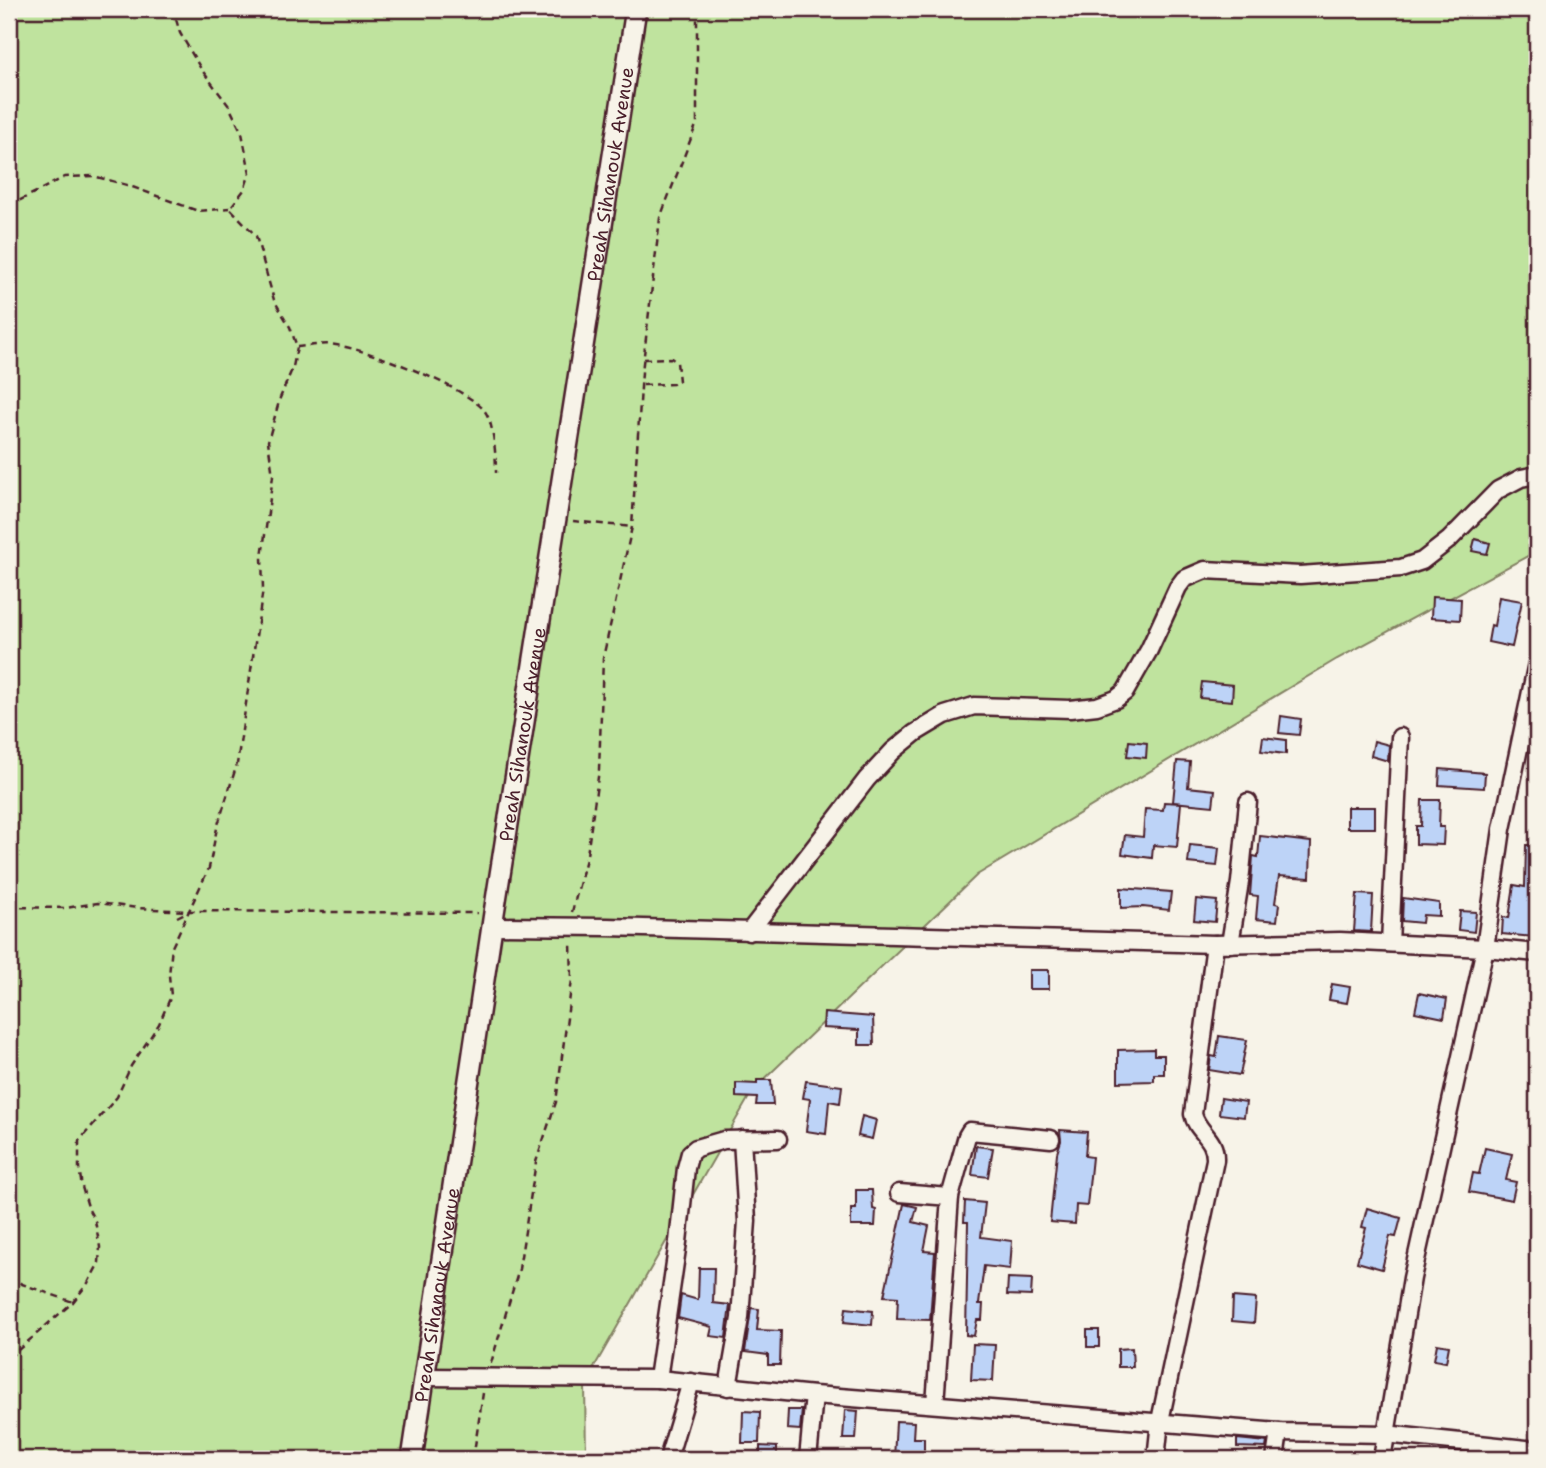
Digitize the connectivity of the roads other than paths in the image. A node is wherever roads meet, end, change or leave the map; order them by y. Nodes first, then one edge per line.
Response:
1 (636, 9) edge
2 (1537, 475) edge
3 (1537, 663) edge
4 (1399, 737) dead end
5 (1248, 802) dead end
6 (493, 920) junction
7 (749, 932) junction
8 (1390, 943) junction
9 (1223, 944) junction
10 (1485, 948) junction
11 (1537, 953) edge
12 (742, 1139) junction
13 (778, 1139) dead end
14 (1051, 1139) dead end
15 (899, 1193) dead end
16 (950, 1197) junction
17 (424, 1377) junction
18 (658, 1379) junction
19 (691, 1382) junction
20 (728, 1387) junction
21 (814, 1395) junction
22 (935, 1404) junction
23 (1160, 1421) junction
24 (1279, 1432) junction
25 (1385, 1434) junction
26 (1537, 1450) edge
27 (412, 1459) edge
28 (668, 1459) edge
29 (808, 1459) edge
30 (1156, 1459) edge
31 (1275, 1459) edge
32 (1382, 1459) edge

1 - 6 street, Preah Sihanouk Avenue
2 - 7 street
3 - 10 street
4 - 8 street
5 - 9 street
6 - 7 street
6 - 17 street, Preah Sihanouk Avenue
7 - 9 street
8 - 9 street
8 - 10 street
9 - 23 street
10 - 11 street
10 - 25 street
12 - 13 street
12 - 18 street
12 - 20 street
14 - 16 street
15 - 16 street
16 - 22 street
17 - 18 street
17 - 27 street, Preah Sihanouk Avenue
18 - 19 street
19 - 20 street
19 - 28 street
20 - 21 street
21 - 22 street
21 - 29 street
22 - 23 street
23 - 24 street
23 - 30 street
24 - 25 street
24 - 31 street
25 - 26 street
25 - 32 street

